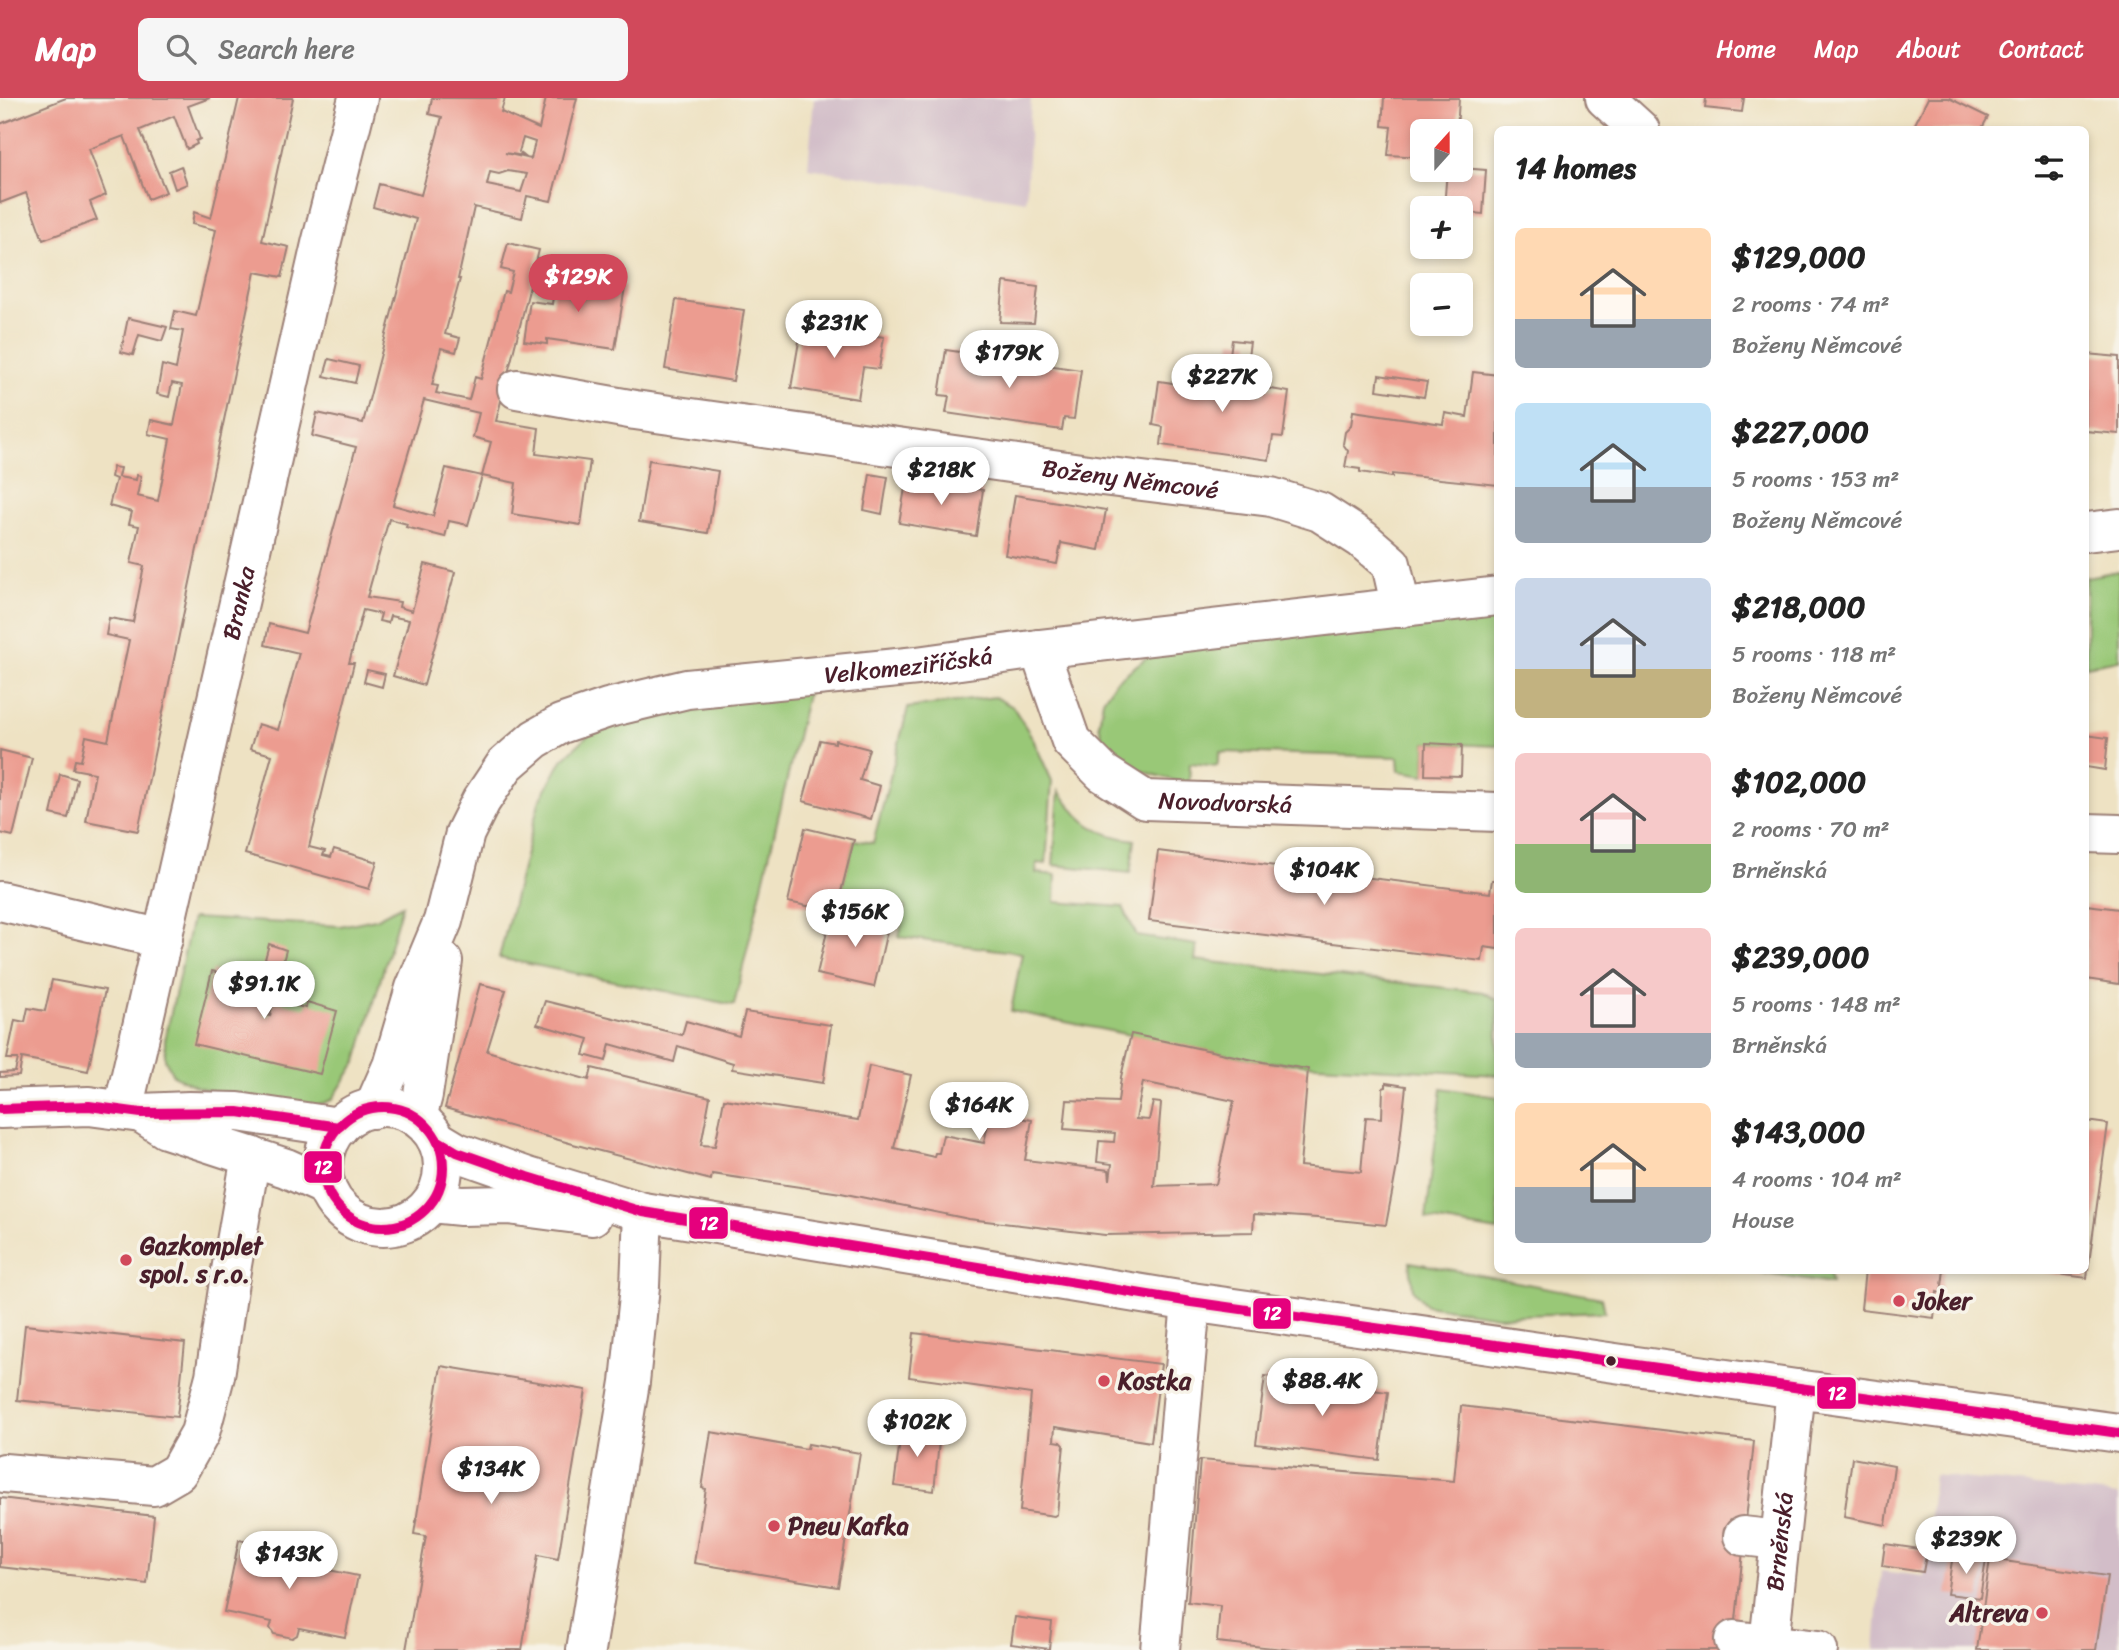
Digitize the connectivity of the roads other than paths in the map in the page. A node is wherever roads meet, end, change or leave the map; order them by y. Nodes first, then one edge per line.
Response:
1 (358, 98) edge
2 (1605, 98) edge
3 (1636, 126) edge
4 (517, 389) dead end
5 (2119, 528) edge
6 (2089, 532) edge
7 (1494, 596) edge
8 (1401, 608) junction
9 (1039, 649) junction
10 (1494, 812) edge
11 (2089, 833) edge
12 (2119, 835) edge
13 (0, 901) edge
14 (443, 920) junction
15 (163, 939) junction
16 (373, 1108) junction
17 (0, 1109) edge
18 (132, 1112) junction
19 (339, 1127) junction
20 (427, 1129) junction
21 (251, 1156) junction
22 (326, 1186) junction
23 (431, 1203) junction
24 (643, 1212) junction
25 (1191, 1302) junction
26 (1796, 1390) junction
27 (2119, 1433) edge
28 (4, 1473) dead end
29 (586, 1650) edge
30 (1160, 1650) edge
31 (1818, 1650) edge

1 - 15 street, Branka
2 - 3 street
4 - 8 street, Boženy Němcové
5 - 6 street
7 - 8 street, Velkomeziříčská
8 - 9 street, Velkomeziříčská
9 - 10 street, Novodvorská
9 - 14 street, Velkomeziříčská
11 - 12 street
13 - 15 street
14 - 16 street
14 - 20 street
15 - 18 street, Branka
16 - 19 street
16 - 20 street
17 - 18 street
18 - 19 street
18 - 21 street
19 - 22 street
20 - 23 street
20 - 24 street
21 - 22 street
21 - 28 street
22 - 23 street
23 - 24 street
24 - 25 street
24 - 29 street
25 - 26 street
25 - 30 street
26 - 27 street
26 - 31 street, Brněnská

